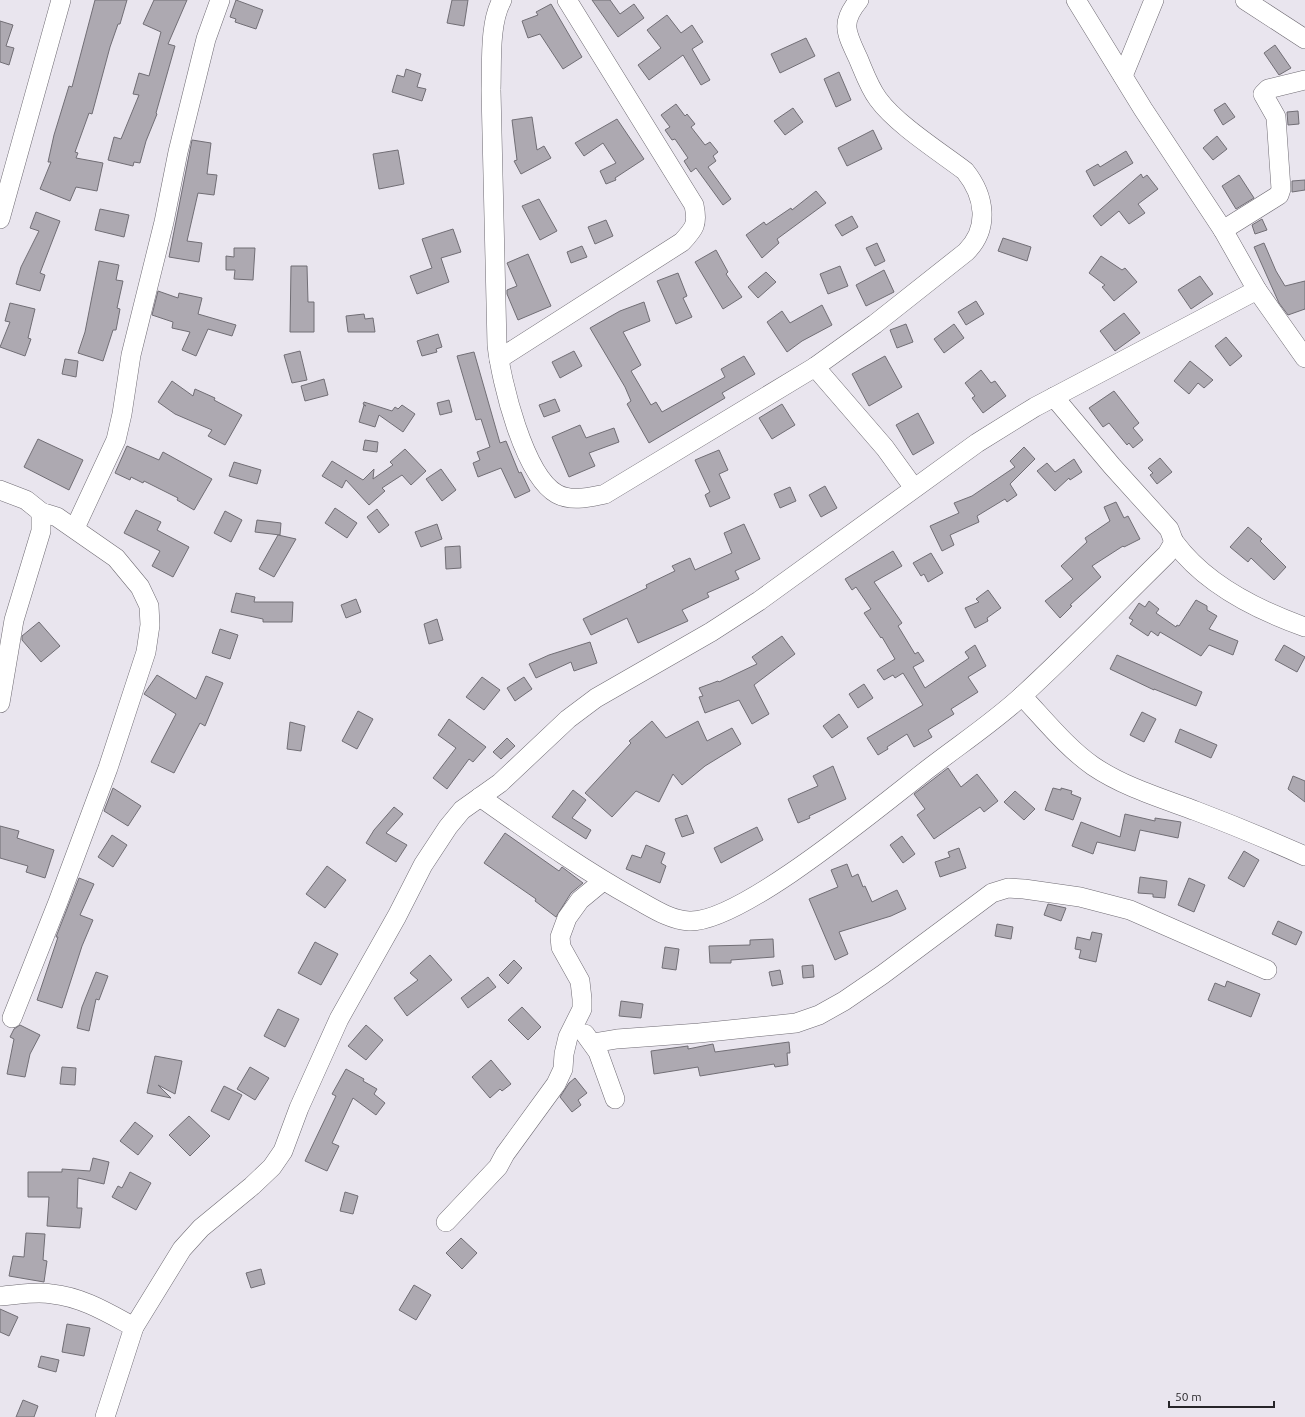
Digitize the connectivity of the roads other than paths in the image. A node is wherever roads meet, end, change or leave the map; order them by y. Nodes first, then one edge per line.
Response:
1 (61, 0) edge
2 (220, 0) edge
3 (502, 0) edge
4 (567, 0) edge
5 (859, 0) edge
6 (1076, 0) edge
7 (1154, 0) edge
8 (1245, 0) edge
9 (1305, 40) edge
10 (1123, 76) junction
11 (1305, 80) edge
12 (0, 219) edge
13 (1223, 230) junction
14 (1257, 290) junction
15 (1305, 358) edge
16 (499, 359) junction
17 (815, 367) junction
18 (1054, 397) junction
19 (914, 488) junction
20 (0, 490) edge
21 (41, 512) junction
22 (75, 528) junction
23 (1174, 542) junction
24 (7, 619) edge
25 (1305, 627) edge
26 (1022, 696) junction
27 (0, 704) edge
28 (480, 797) junction
29 (1305, 856) edge
30 (603, 881) junction
31 (1267, 970) dead end
32 (12, 1018) dead end
33 (576, 1024) junction
34 (593, 1044) junction
35 (615, 1099) dead end
36 (446, 1222) dead end
37 (0, 1296) edge
38 (134, 1327) junction
39 (105, 1417) edge

1 - 12 street
2 - 22 street
3 - 16 street
4 - 16 street
5 - 17 street
6 - 10 street
7 - 10 street
8 - 9 street
10 - 13 street
11 - 13 street
13 - 14 street
14 - 15 street
14 - 18 street
16 - 17 street
17 - 19 street
18 - 19 street
18 - 23 street
19 - 28 street
20 - 21 street
21 - 22 street
21 - 24 street
22 - 32 street
23 - 25 street
23 - 26 street
24 - 27 street
26 - 29 street
26 - 30 street
28 - 30 street
28 - 38 street
30 - 33 street
31 - 34 street
33 - 34 street
33 - 36 street
34 - 35 street
37 - 38 street
38 - 39 street

